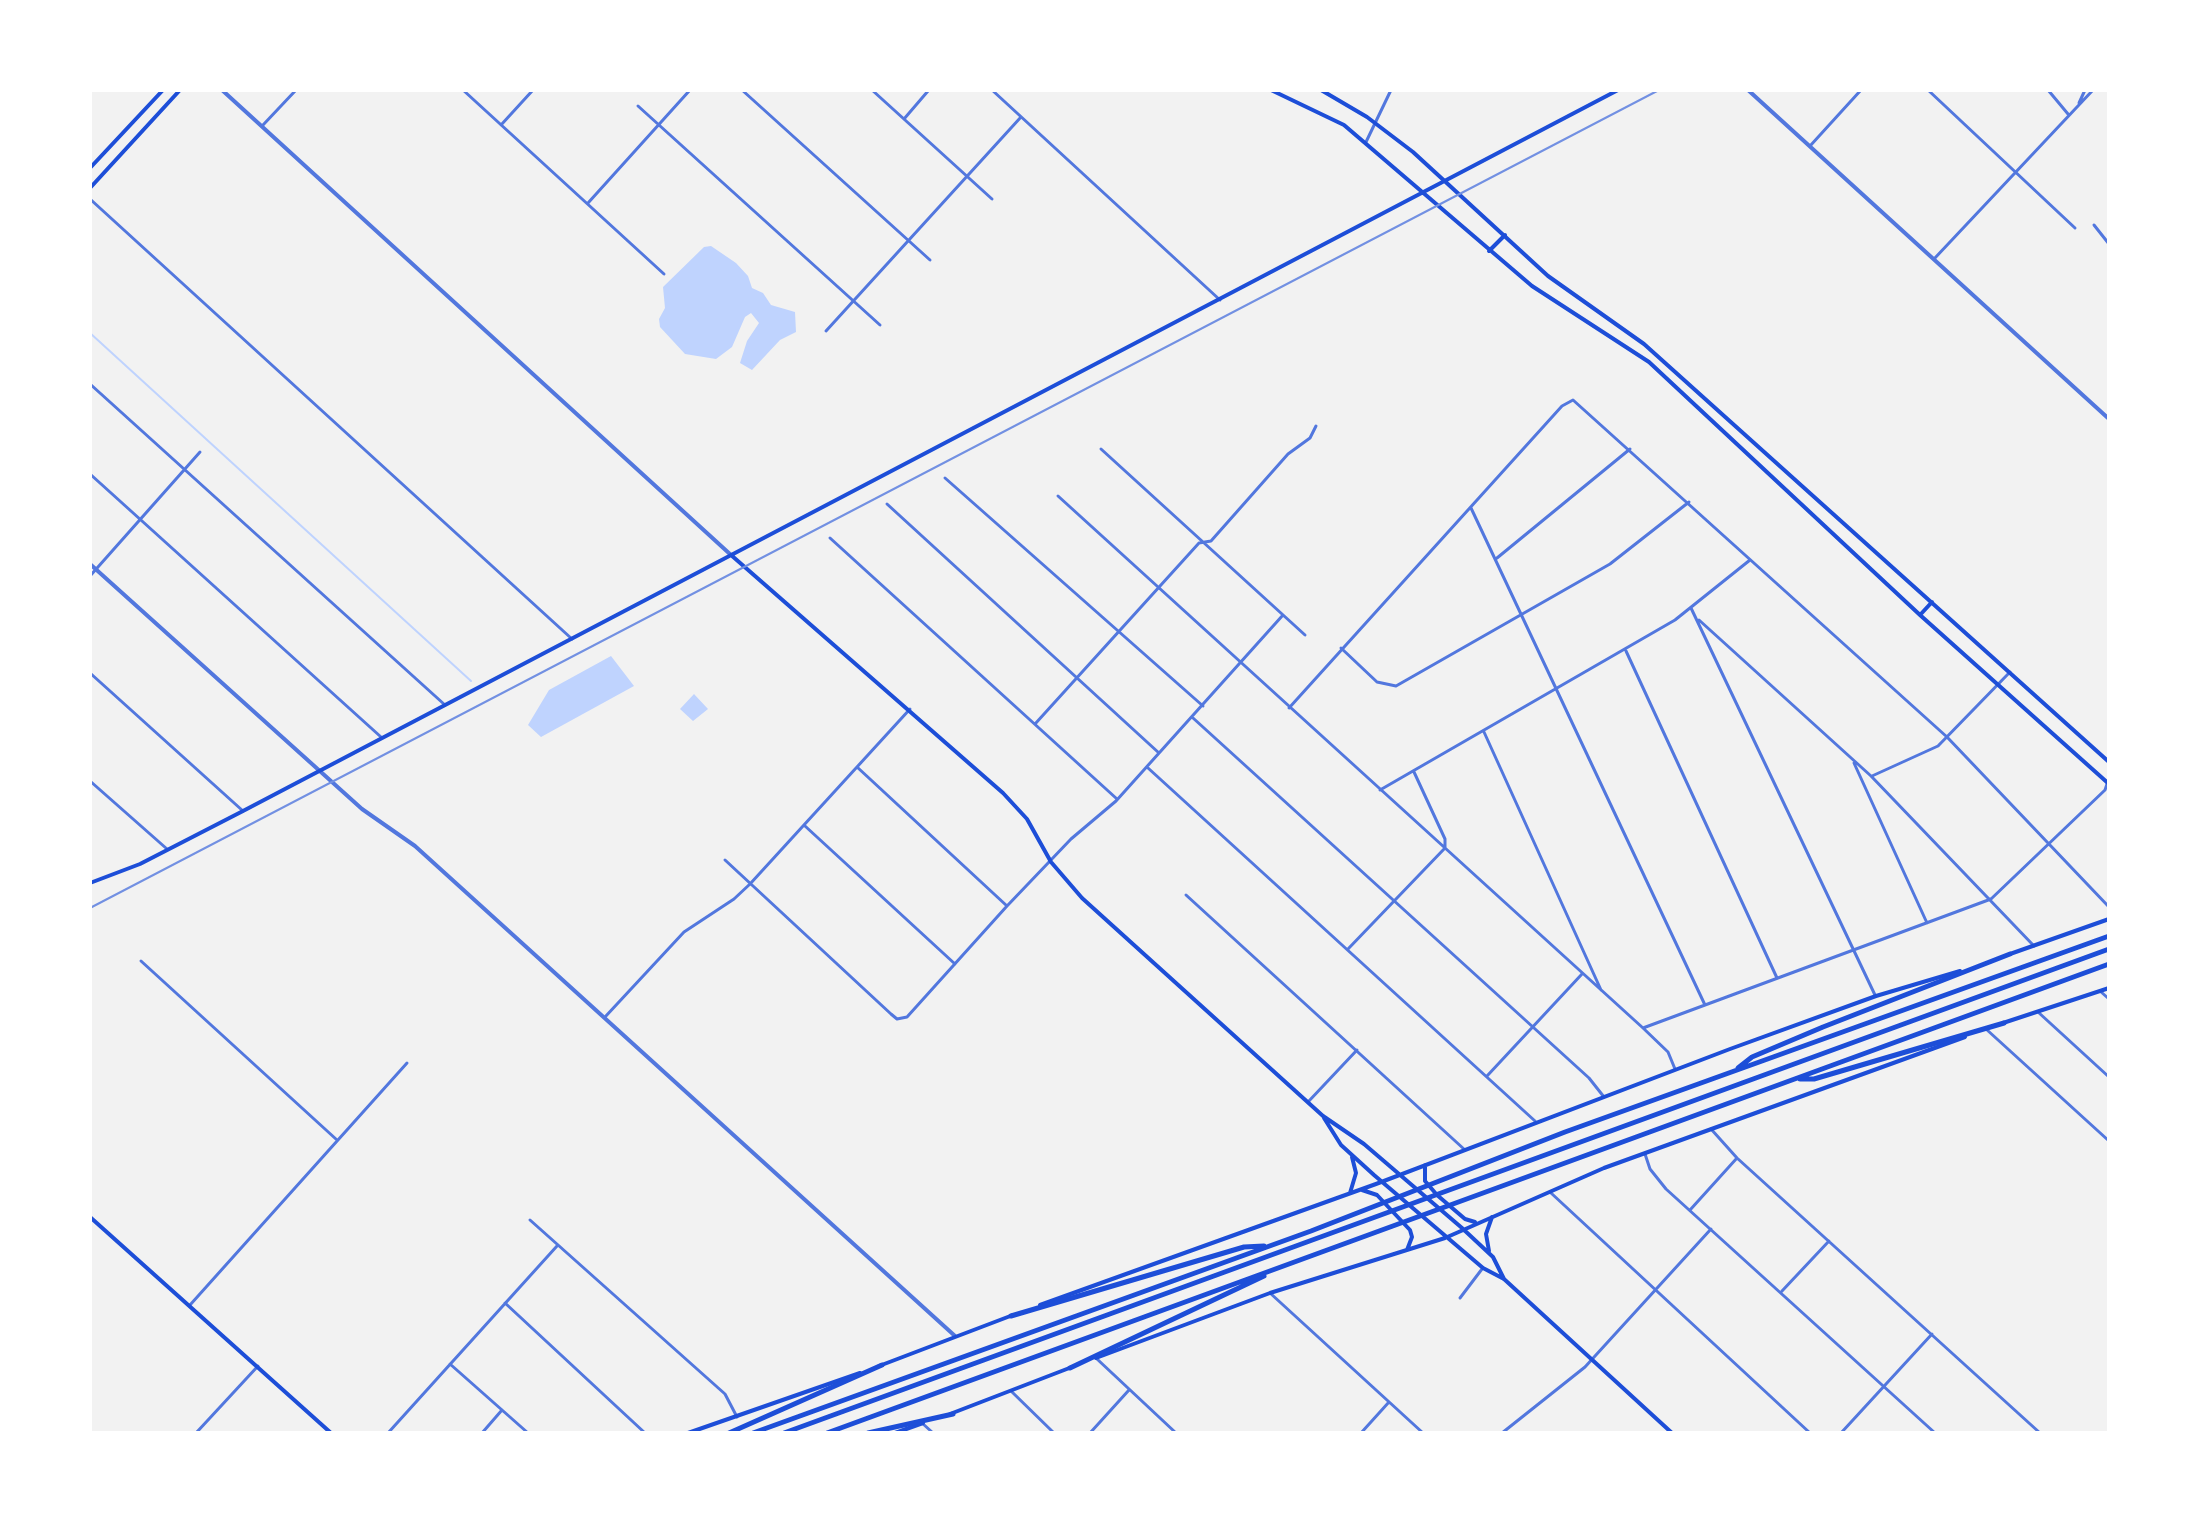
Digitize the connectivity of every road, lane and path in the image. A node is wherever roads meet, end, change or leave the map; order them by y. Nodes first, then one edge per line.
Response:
1 (163, 90) edge
2 (180, 90) edge
3 (222, 90) edge
4 (296, 90) edge
5 (463, 90) edge
6 (533, 90) edge
7 (690, 90) edge
8 (742, 90) edge
9 (872, 90) edge
10 (992, 90) edge
11 (1271, 90) edge
12 (1321, 90) edge
13 (1391, 90) edge
14 (1618, 90) edge
15 (1748, 90) edge
16 (1861, 90) edge
17 (1928, 90) edge
18 (2048, 90) edge
19 (2085, 90) edge
20 (2093, 90) edge
21 (928, 91) edge
22 (2079, 103) junction
23 (638, 106) dead end
24 (2068, 114) junction
25 (1021, 117) junction
26 (904, 119) junction
27 (1376, 124) junction
28 (501, 125) junction
29 (657, 125) junction
30 (262, 126) junction
31 (124, 131) junction
32 (135, 140) junction
33 (1366, 142) junction
34 (1810, 146) junction
35 (90, 168) edge
36 (2015, 169) junction
37 (967, 176) junction
38 (1448, 182) junction
39 (90, 188) edge
40 (1427, 193) junction
41 (90, 199) edge
42 (992, 199) dead end
43 (587, 204) junction
44 (2094, 225) dead end
45 (2075, 228) dead end
46 (1505, 235) junction
47 (909, 241) junction
48 (2109, 244) edge
49 (1489, 251) junction
50 (1934, 259) junction
51 (930, 260) dead end
52 (664, 274) dead end
53 (854, 300) junction
54 (1220, 300) junction
55 (880, 325) dead end
56 (826, 331) dead end
57 (90, 384) edge
58 (2109, 419) edge
59 (1316, 426) dead end
60 (1101, 449) dead end
61 (1630, 449) junction
62 (200, 452) dead end
63 (184, 470) junction
64 (90, 474) edge
65 (945, 478) dead end
66 (1058, 496) dead end
67 (1689, 502) junction
68 (887, 504) dead end
69 (1471, 507) junction
70 (140, 519) junction
71 (830, 538) dead end
72 (1205, 543) junction
73 (731, 555) junction
74 (1751, 559) junction
75 (1496, 560) junction
76 (90, 564) edge
77 (96, 569) junction
78 (90, 576) edge
79 (1158, 588) junction
80 (1932, 602) junction
81 (1691, 608) junction
82 (1521, 613) junction
83 (1283, 615) junction
84 (1920, 615) junction
85 (1699, 620) junction
86 (1120, 631) junction
87 (1305, 635) dead end
88 (572, 639) junction
89 (1341, 648) junction
90 (1626, 650) junction
91 (1240, 664) junction
92 (2010, 672) junction
93 (90, 673) edge
94 (1078, 677) junction
95 (1997, 684) junction
96 (1556, 689) junction
97 (445, 705) junction
98 (1203, 706) junction
99 (1289, 708) junction
100 (910, 709) junction
101 (1193, 718) junction
102 (1035, 724) junction
103 (1484, 732) junction
104 (381, 737) junction
105 (1947, 737) junction
106 (1159, 753) junction
107 (1853, 760) junction
108 (2109, 762) edge
109 (1147, 766) junction
110 (857, 767) junction
111 (318, 771) junction
112 (1414, 772) junction
113 (1871, 776) junction
114 (90, 781) edge
115 (2108, 782) edge
116 (1380, 790) junction
117 (1117, 799) junction
118 (243, 811) junction
119 (804, 825) junction
120 (2049, 844) junction
121 (1445, 848) junction
122 (167, 849) junction
123 (725, 860) dead end
124 (1051, 862) junction
125 (90, 883) edge
126 (750, 884) junction
127 (1186, 895) dead end
128 (1991, 899) junction
129 (1392, 901) junction
130 (1007, 906) junction
131 (2109, 907) edge
132 (2109, 919) edge
133 (1927, 923) junction
134 (2109, 936) edge
135 (2034, 946) junction
136 (1348, 949) junction
137 (2109, 949) edge
138 (1853, 950) junction
139 (2010, 954) junction
140 (141, 961) dead end
141 (955, 964) junction
142 (2109, 964) edge
143 (1582, 974) junction
144 (1777, 978) junction
145 (2109, 988) edge
146 (1601, 990) junction
147 (2100, 991) junction
148 (1876, 996) junction
149 (2109, 999) edge
150 (1705, 1005) junction
151 (2037, 1011) junction
152 (605, 1017) junction
153 (2004, 1023) junction
154 (1533, 1028) junction
155 (1643, 1028) junction
156 (1986, 1029) junction
157 (1357, 1050) junction
158 (407, 1063) dead end
159 (1675, 1069) junction
160 (1733, 1072) junction
161 (1487, 1076) junction
162 (2109, 1077) edge
163 (1795, 1079) junction
164 (1604, 1097) junction
165 (1308, 1102) junction
166 (1323, 1116) junction
167 (1535, 1121) junction
168 (1711, 1128) junction
169 (337, 1140) junction
170 (2109, 1141) edge
171 (1465, 1150) junction
172 (1645, 1153) junction
173 (1352, 1155) junction
174 (1737, 1158) junction
175 (1425, 1165) junction
176 (1399, 1175) junction
177 (1381, 1182) junction
178 (1360, 1190) junction
179 (1350, 1193) junction
180 (1551, 1193) junction
181 (1690, 1210) junction
182 (90, 1217) edge
183 (1492, 1217) junction
184 (530, 1220) dead end
185 (1482, 1221) junction
186 (1462, 1228) junction
187 (1711, 1229) junction
188 (1445, 1238) junction
189 (1829, 1241) junction
190 (558, 1245) junction
191 (1269, 1246) junction
192 (1407, 1250) junction
193 (1490, 1253) junction
194 (1312, 1254) junction
195 (1483, 1268) junction
196 (1504, 1279) junction
197 (1655, 1291) junction
198 (1781, 1292) junction
199 (1270, 1293) junction
200 (1460, 1298) dead end
201 (505, 1303) junction
202 (190, 1305) junction
203 (1011, 1316) junction
204 (1932, 1334) junction
205 (955, 1336) junction
206 (1096, 1358) junction
207 (1592, 1359) junction
208 (450, 1364) junction
209 (882, 1365) junction
210 (258, 1366) junction
211 (1070, 1368) junction
212 (1884, 1387) junction
213 (1129, 1390) junction
214 (1010, 1391) junction
215 (1389, 1402) junction
216 (502, 1410) junction
217 (953, 1414) junction
218 (737, 1417) junction
219 (922, 1423) junction
220 (196, 1433) edge
221 (331, 1433) edge
222 (388, 1433) edge
223 (482, 1433) edge
224 (528, 1433) edge
225 (645, 1433) edge
226 (688, 1433) edge
227 (729, 1433) edge
228 (753, 1433) edge
229 (784, 1433) edge
230 (827, 1433) edge
231 (868, 1433) edge
232 (895, 1433) edge
233 (933, 1433) edge
234 (1054, 1433) edge
235 (1090, 1433) edge
236 (1176, 1433) edge
237 (1361, 1433) edge
238 (1423, 1433) edge
239 (1502, 1433) edge
240 (1672, 1433) edge
241 (1810, 1433) edge
242 (1841, 1433) edge
243 (1935, 1433) edge
244 (2040, 1433) edge

1 - 31 main road
2 - 32 main road
3 - 30 street
4 - 30 street
5 - 28 street
6 - 28 street
7 - 29 street
8 - 47 street
9 - 26 street
10 - 25 street
11 - 33 main road
12 - 27 main road
13 - 27 street
14 - 38 main road
15 - 34 street
16 - 34 street
17 - 36 street
18 - 24 street
19 - 22 street
20 - 22 street
21 - 26 street
22 - 24 street
23 - 29 street
24 - 36 street
25 - 37 street
25 - 54 street
26 - 37 street
27 - 33 street
27 - 38 main road
28 - 43 street
29 - 43 street
29 - 53 street
30 - 73 street
31 - 32 main road
31 - 35 main road
32 - 39 main road
33 - 40 main road
34 - 50 street
36 - 45 street
36 - 50 street
37 - 42 street
37 - 47 street
38 - 40 main road
38 - 46 main road
40 - 49 main road
40 - 54 main road
41 - 88 street
43 - 52 street
44 - 48 street
46 - 49 main road
46 - 80 main road
47 - 51 street
47 - 53 street
49 - 84 main road
50 - 58 street
53 - 55 street
53 - 56 street
54 - 73 main road
57 - 63 street
59 - 72 street
60 - 72 street
61 - 67 street
61 - 69 street
61 - 75 street
62 - 63 street
63 - 70 street
63 - 97 street
64 - 70 street
65 - 86 street
66 - 79 street
67 - 74 street
67 - 82 street
68 - 94 street
69 - 75 street
69 - 89 street
70 - 77 street
70 - 104 street
71 - 102 street
72 - 79 street
72 - 83 street
73 - 88 main road
73 - 100 main road
74 - 81 street
74 - 105 street
75 - 82 street
76 - 77 street
77 - 78 street
77 - 111 street
79 - 86 street
79 - 91 street
80 - 84 main road
80 - 92 main road
81 - 85 street
81 - 90 street
82 - 89 street
82 - 96 street
83 - 87 street
83 - 91 street
84 - 95 main road
85 - 107 street
85 - 138 street
86 - 94 street
86 - 98 street
88 - 97 main road
89 - 99 street
90 - 96 street
90 - 144 street
91 - 98 street
91 - 99 street
92 - 95 street
92 - 108 main road
93 - 118 street
94 - 102 street
94 - 106 street
95 - 105 street
95 - 115 main road
96 - 103 street
96 - 150 street
97 - 104 main road
98 - 101 street
99 - 116 street
100 - 110 street
100 - 124 main road
101 - 106 street
101 - 129 street
102 - 117 street
103 - 112 street
103 - 146 street
104 - 111 main road
105 - 113 street
105 - 120 street
106 - 109 street
107 - 113 street
107 - 133 street
109 - 117 street
109 - 136 street
110 - 119 street
110 - 130 street
111 - 118 main road
111 - 152 street
112 - 116 street
112 - 121 street
113 - 128 street
114 - 122 street
115 - 120 street
116 - 121 street
117 - 124 street
118 - 122 main road
119 - 126 street
119 - 141 street
120 - 128 street
120 - 131 street
121 - 129 street
121 - 143 street
122 - 125 main road
123 - 126 street
124 - 130 street
124 - 165 main road
126 - 141 street
126 - 152 street
127 - 157 street
128 - 133 street
128 - 135 street
129 - 136 street
129 - 154 street
130 - 141 street
132 - 135 main road
133 - 138 street
134 - 160 highway
135 - 139 main road
136 - 161 street
137 - 229 highway
138 - 144 street
138 - 148 street
139 - 148 main road
139 - 160 highway
140 - 169 street
142 - 163 highway
143 - 146 street
143 - 154 street
144 - 150 street
145 - 147 main road
146 - 155 street
147 - 149 street
147 - 151 main road
148 - 159 main road
150 - 155 street
151 - 153 main road
151 - 162 street
152 - 205 street
153 - 156 main road
153 - 163 highway
154 - 161 street
154 - 164 street
155 - 159 street
156 - 168 main road
156 - 170 street
157 - 165 street
157 - 171 street
158 - 169 street
159 - 164 main road
160 - 191 highway
161 - 167 street
163 - 194 highway
164 - 167 main road
165 - 166 main road
166 - 173 main road
166 - 176 main road
167 - 171 main road
168 - 172 main road
168 - 174 street
169 - 202 street
171 - 175 main road
172 - 180 main road
172 - 181 street
173 - 177 main road
173 - 179 main road
174 - 181 street
174 - 189 street
175 - 176 main road
175 - 185 main road
176 - 177 main road
176 - 186 main road
177 - 178 main road
177 - 188 main road
178 - 179 main road
178 - 192 main road
179 - 203 main road
180 - 183 main road
180 - 197 street
181 - 187 street
182 - 202 main road
183 - 185 main road
183 - 193 main road
184 - 190 street
185 - 186 main road
186 - 188 main road
186 - 193 main road
187 - 197 street
187 - 198 street
188 - 192 main road
188 - 195 main road
189 - 198 street
189 - 204 street
190 - 201 street
190 - 218 street
191 - 203 highway
191 - 228 highway
192 - 199 main road
193 - 196 main road
194 - 211 highway
194 - 230 highway
195 - 196 main road
195 - 200 street
196 - 207 main road
197 - 207 street
197 - 241 street
198 - 212 street
199 - 206 main road
199 - 215 street
201 - 208 street
201 - 225 street
202 - 210 main road
203 - 205 main road
204 - 212 street
204 - 244 street
205 - 209 main road
206 - 211 main road
206 - 213 street
207 - 239 street
207 - 240 main road
208 - 216 street
208 - 222 street
209 - 218 main road
209 - 227 highway
210 - 220 street
210 - 221 main road
211 - 214 main road
212 - 242 street
212 - 243 street
213 - 235 street
213 - 236 street
214 - 217 main road
214 - 234 street
215 - 237 street
215 - 238 street
216 - 223 street
216 - 224 street
217 - 219 main road
217 - 231 highway
218 - 226 main road
219 - 232 main road
219 - 233 street

